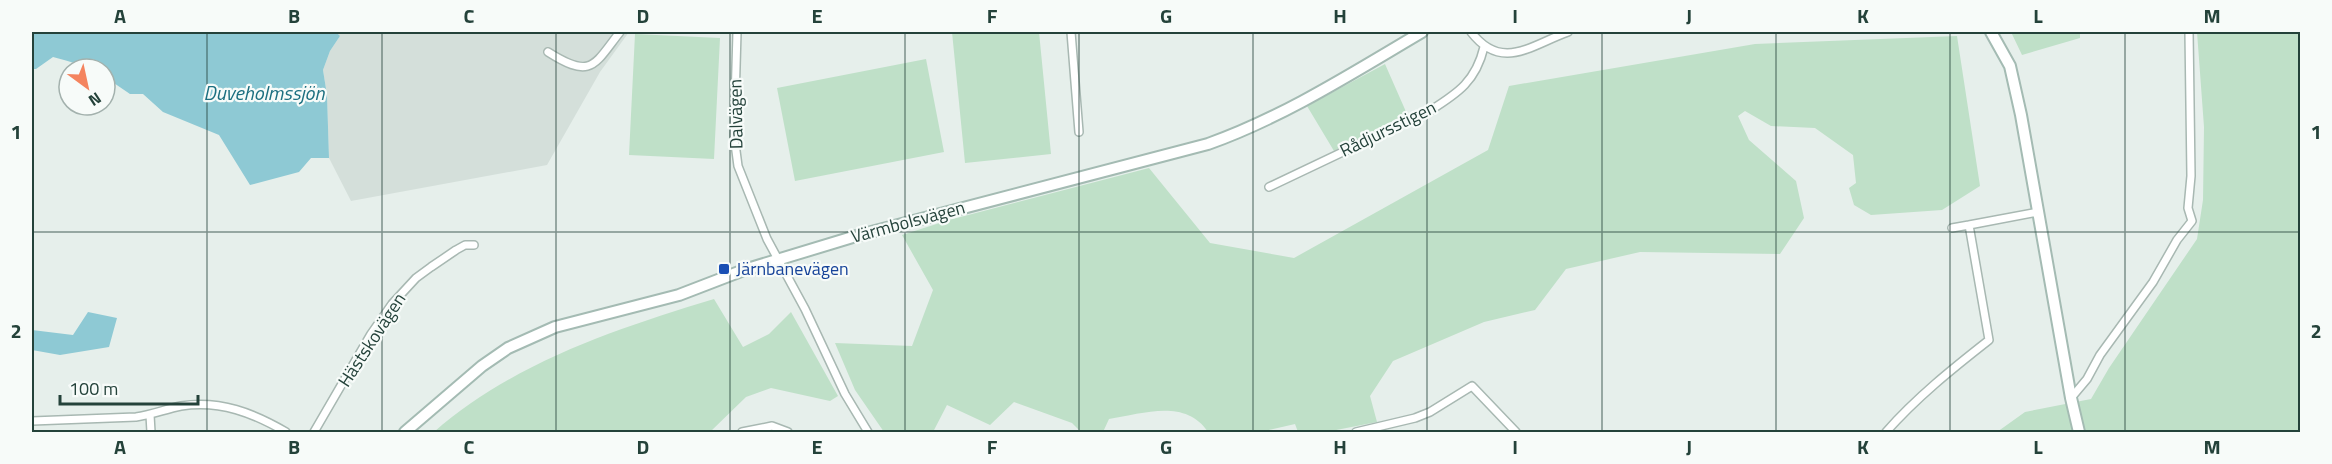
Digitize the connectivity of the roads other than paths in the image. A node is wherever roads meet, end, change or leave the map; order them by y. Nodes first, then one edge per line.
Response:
1 (620, 32) edge
2 (737, 32) edge
3 (1071, 32) edge
4 (1422, 32) edge
5 (1472, 32) edge
6 (1568, 32) edge
7 (1991, 32) edge
8 (2189, 32) edge
9 (1484, 47) junction
10 (548, 52) dead end
11 (1079, 132) dead end
12 (1269, 187) dead end
13 (2038, 212) junction
14 (1969, 225) junction
15 (1952, 228) dead end
16 (474, 245) dead end
17 (778, 260) junction
18 (2071, 398) junction
19 (150, 415) junction
20 (32, 421) edge
21 (151, 432) edge
22 (286, 432) edge
23 (314, 432) edge
24 (405, 432) edge
25 (742, 432) edge
26 (788, 432) edge
27 (868, 432) edge
28 (1356, 432) edge
29 (1516, 432) edge
30 (1886, 432) edge
31 (2079, 432) edge

1 - 10 street
2 - 17 street, Dalvägen
3 - 11 street
4 - 17 street, Värmbolsvägen
5 - 9 street
6 - 9 street
7 - 13 street
8 - 18 street
9 - 12 street, Rådjursstigen
13 - 14 street
13 - 18 street
14 - 15 street
14 - 30 street
16 - 23 street, Hästskovägen
17 - 24 street, Värmbolsvägen
17 - 27 street
18 - 31 street
19 - 20 street
19 - 21 street
19 - 22 street
25 - 26 street
28 - 29 street

